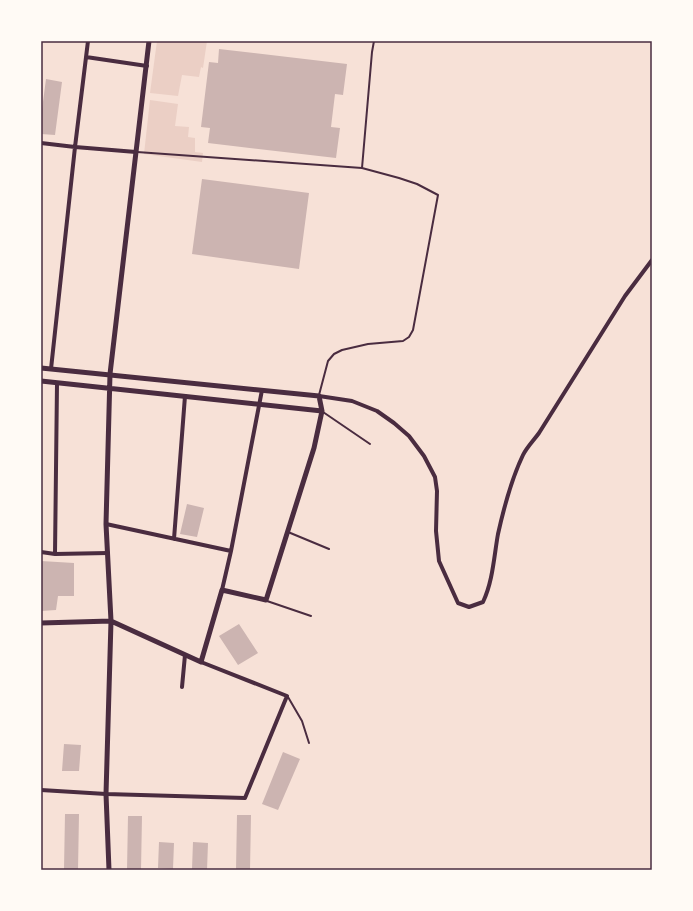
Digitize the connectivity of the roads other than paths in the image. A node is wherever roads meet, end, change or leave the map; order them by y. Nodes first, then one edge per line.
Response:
1 (88, 41) edge
2 (149, 41) edge
3 (374, 41) edge
4 (86, 57) junction
5 (147, 66) junction
6 (41, 143) edge
7 (75, 147) junction
8 (136, 152) junction
9 (362, 168) junction
10 (652, 260) edge
11 (41, 368) edge
12 (51, 369) junction
13 (110, 374) junction
14 (41, 381) edge
15 (57, 384) junction
16 (110, 389) junction
17 (262, 390) junction
18 (184, 396) junction
19 (319, 396) junction
20 (260, 404) junction
21 (322, 411) junction
22 (370, 444) dead end
23 (106, 524) junction
24 (288, 532) junction
25 (174, 539) junction
26 (329, 549) dead end
27 (231, 551) junction
28 (41, 552) edge
29 (108, 553) junction
30 (55, 554) junction
31 (222, 590) junction
32 (266, 600) junction
33 (311, 616) dead end
34 (110, 621) junction
35 (41, 623) edge
36 (185, 655) junction
37 (201, 662) junction
38 (182, 687) dead end
39 (287, 696) junction
40 (309, 744) dead end
41 (41, 790) edge
42 (106, 794) junction
43 (109, 870) edge

1 - 4 street
2 - 5 street
3 - 9 lane
4 - 5 street
4 - 7 street
5 - 8 street
6 - 7 street
7 - 8 street
7 - 12 street
8 - 9 lane
8 - 13 street
9 - 19 lane
10 - 19 street
11 - 12 street
12 - 13 street
13 - 16 street
13 - 17 street
14 - 15 street
15 - 16 street
15 - 30 street
16 - 18 street
16 - 23 street
17 - 19 street
17 - 20 street
18 - 20 street
18 - 25 street
19 - 21 street
20 - 21 street
20 - 27 street
21 - 22 lane
21 - 24 street
23 - 25 street
23 - 29 street
24 - 26 lane
24 - 32 street
25 - 27 street
27 - 31 street
28 - 30 street
29 - 30 street
29 - 34 street
31 - 32 street
31 - 37 street
32 - 33 lane
34 - 35 street
34 - 36 street
34 - 42 street
36 - 37 street
36 - 38 street
37 - 39 street
39 - 40 lane
39 - 42 street
41 - 42 street
42 - 43 street

